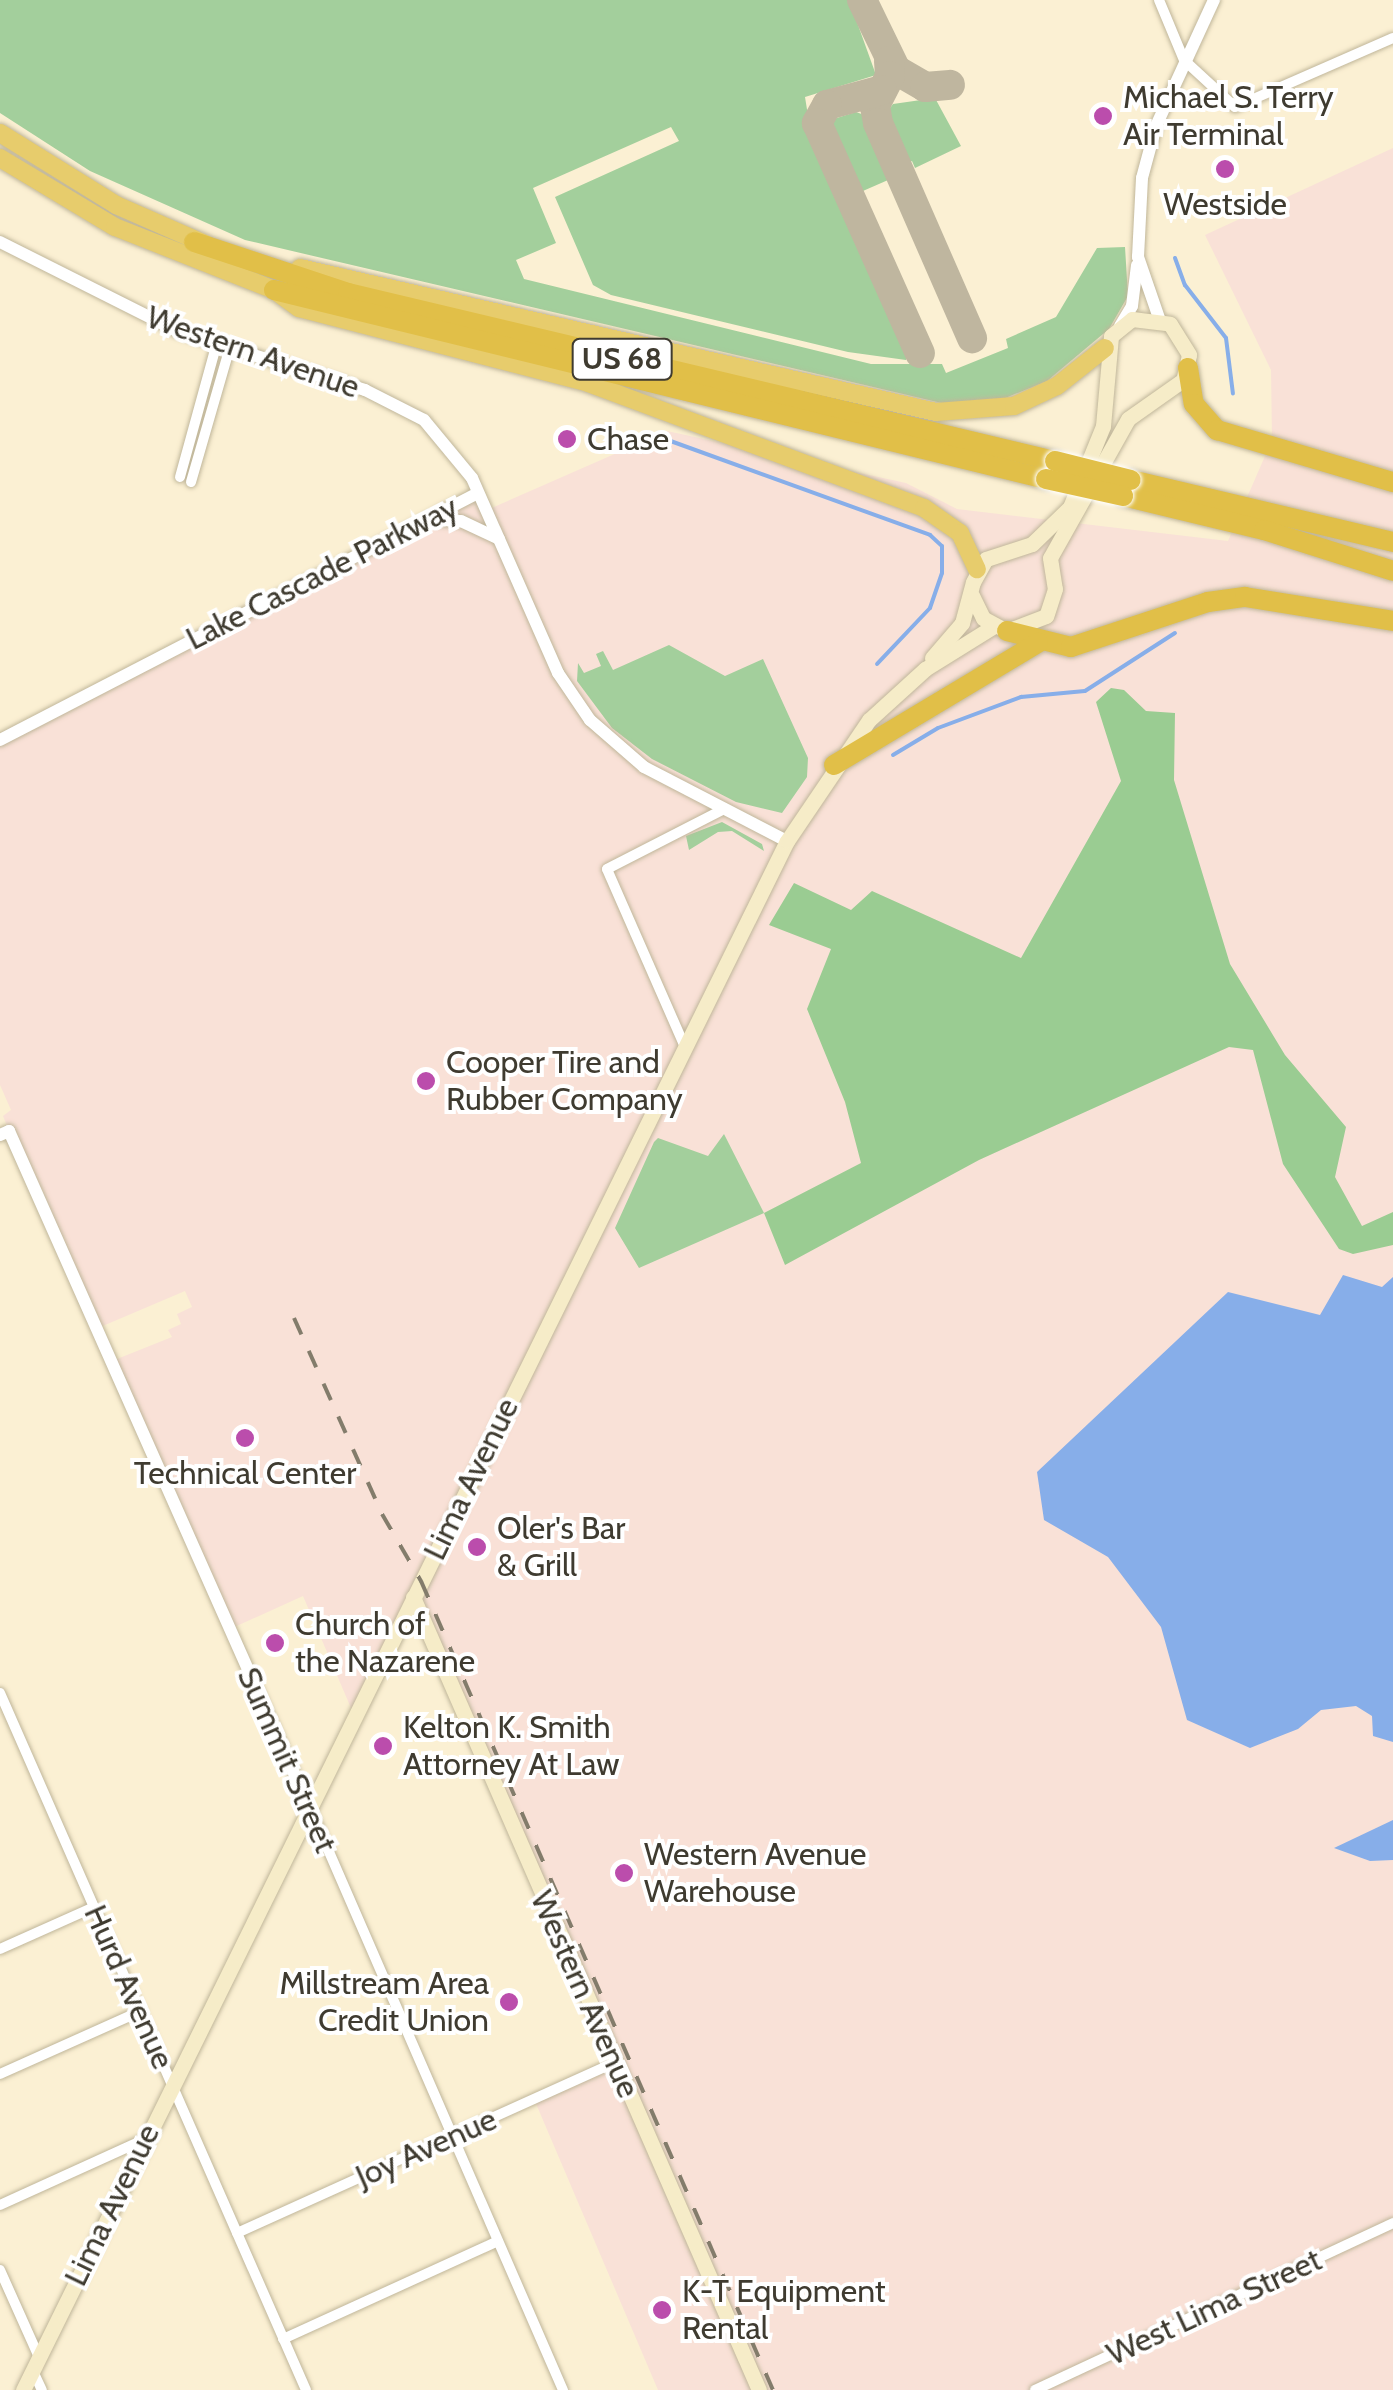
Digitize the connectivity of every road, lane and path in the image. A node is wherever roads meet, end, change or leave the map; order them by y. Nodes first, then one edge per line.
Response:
1 (1159, 0) edge
2 (1214, 0) edge
3 (1393, 38) edge
4 (1184, 60) junction
5 (0, 132) edge
6 (0, 158) edge
7 (0, 242) edge
8 (194, 242) junction
9 (1138, 257) junction
10 (274, 290) junction
11 (1158, 318) junction
12 (1120, 326) junction
13 (222, 348) junction
14 (1105, 348) junction
15 (1188, 368) junction
16 (1051, 470) junction
17 (185, 480) dead end
18 (1393, 482) edge
19 (1127, 488) junction
20 (478, 493) junction
21 (428, 519) junction
22 (1264, 530) junction
23 (499, 539) junction
24 (1393, 542) edge
25 (1393, 558) edge
26 (977, 569) junction
27 (1393, 572) edge
28 (972, 595) junction
29 (1393, 621) edge
30 (1000, 628) junction
31 (1038, 643) junction
32 (925, 669) junction
33 (0, 740) edge
34 (834, 765) junction
35 (724, 809) junction
36 (788, 841) junction
37 (685, 1048) junction
38 (5, 1133) edge
39 (413, 1597) junction
40 (1, 1697) edge
41 (310, 1807) junction
42 (94, 1907) junction
43 (0, 1949) edge
44 (141, 2011) junction
45 (615, 2062) junction
46 (0, 2074) edge
47 (171, 2084) junction
48 (453, 2136) junction
49 (143, 2140) junction
50 (0, 2204) edge
51 (1393, 2224) edge
52 (237, 2233) junction
53 (498, 2241) junction
54 (0, 2270) edge
55 (284, 2339) junction
56 (36, 2363) junction
57 (23, 2390) edge
58 (42, 2390) edge
59 (306, 2390) edge
60 (564, 2390) edge
61 (759, 2390) edge
62 (1036, 2390) edge

1 - 4 street
2 - 4 street
3 - 4 street
4 - 9 street
5 - 8 highway, US 68
6 - 10 highway, US 68
7 - 13 street, Western Avenue
8 - 14 highway
8 - 16 highway, US 68
9 - 11 street
9 - 12 street
10 - 16 highway, US 68
10 - 26 highway
11 - 12 main road
11 - 15 main road
12 - 14 main road
13 - 17 street
13 - 20 street, Western Avenue
14 - 26 main road
15 - 18 highway
15 - 30 main road, Lima Avenue
16 - 19 highway, US 68, bridge
19 - 22 highway, US 68
19 - 24 highway, US 68
20 - 21 street, Lake Cascade Parkway
20 - 23 street, Lake Cascade Parkway
21 - 23 street
21 - 33 street, Lake Cascade Parkway
22 - 25 highway
22 - 27 highway, US 68
23 - 35 street, Lake Cascade Parkway
26 - 28 main road
28 - 30 main road
28 - 32 main road
29 - 31 highway
30 - 31 highway
30 - 32 main road, Lima Avenue
31 - 34 highway
32 - 34 main road, Lima Avenue
34 - 36 main road, Lima Avenue
35 - 36 street, Lake Cascade Parkway
35 - 37 street
36 - 37 main road, Lima Avenue
37 - 39 main road, Lima Avenue
38 - 41 street, Summit Street
39 - 41 main road, Lima Avenue
39 - 45 main road, Western Avenue
40 - 42 street, Hurd Avenue
41 - 47 main road, Lima Avenue
41 - 48 street, Summit Street
42 - 43 street
42 - 44 street, Hurd Avenue
44 - 46 street
44 - 47 street, Hurd Avenue
45 - 48 street, Joy Avenue
45 - 61 main road, Western Avenue
47 - 49 main road, Lima Avenue
47 - 52 street, Hurd Avenue
48 - 52 street, Joy Avenue
48 - 53 street, Summit Street
49 - 50 street
49 - 56 main road, Lima Avenue
51 - 62 street, West Lima Street
52 - 55 street, Hurd Avenue
53 - 55 street
53 - 60 street, Summit Street
54 - 56 street
55 - 59 street, Hurd Avenue
56 - 57 main road, Lima Avenue
56 - 58 street

